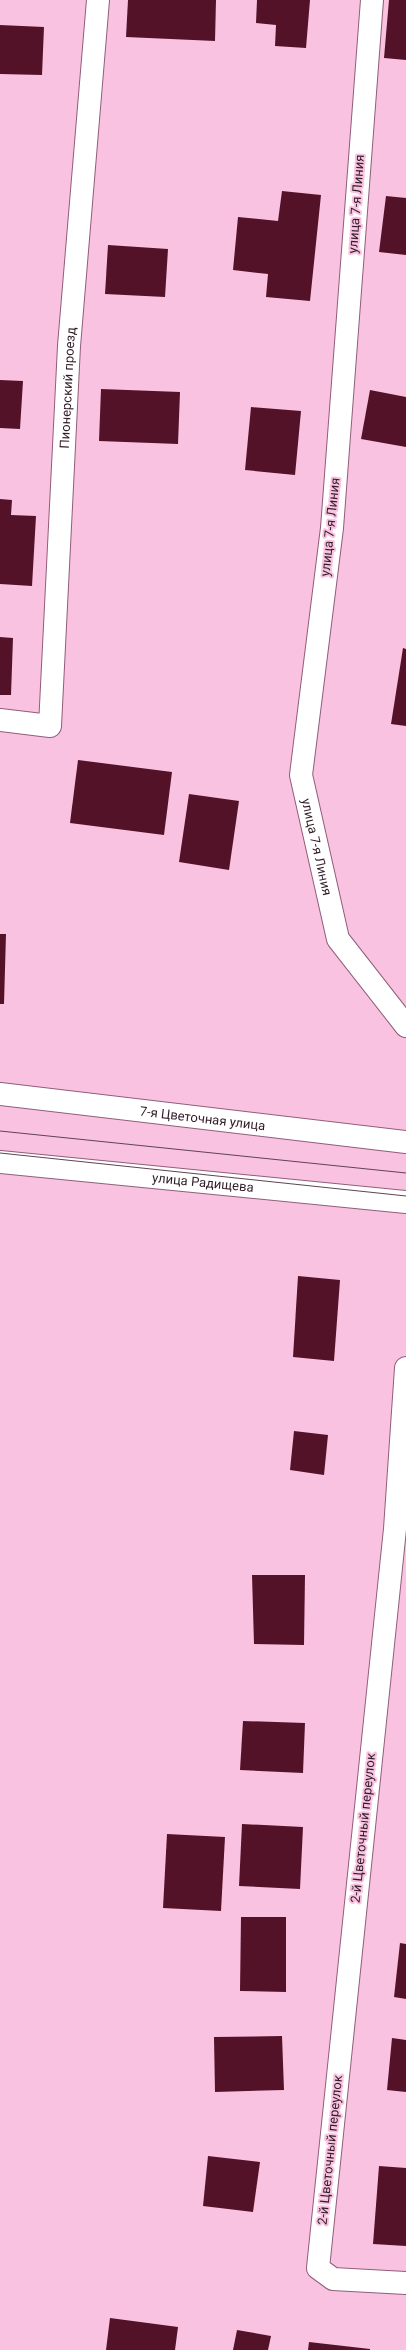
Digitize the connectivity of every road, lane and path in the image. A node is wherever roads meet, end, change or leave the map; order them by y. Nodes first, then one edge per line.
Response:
1 (98, 0) edge
2 (372, 0) edge
3 (0, 720) edge
4 (406, 1026) edge
5 (0, 1094) edge
6 (406, 1142) edge
7 (0, 1162) edge
8 (406, 1202) edge
9 (406, 1368) edge
10 (400, 1529) edge
11 (406, 2283) edge

1 - 3 street, Пионерский проезд
2 - 4 street, улица 7-я Линия
5 - 6 street, 7-я Цветочная улица
7 - 8 street, улица Радищева
9 - 10 street, 2-й Цветочный переулок
10 - 11 street, 2-й Цветочный переулок

